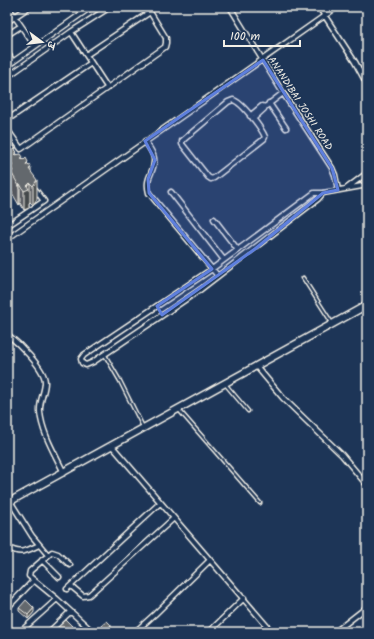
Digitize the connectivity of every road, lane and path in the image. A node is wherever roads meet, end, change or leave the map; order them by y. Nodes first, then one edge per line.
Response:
1 (8, 7) edge
2 (29, 7) edge
3 (91, 7) edge
4 (110, 7) edge
5 (147, 7) edge
6 (230, 7) edge
7 (319, 7) edge
8 (337, 7) edge
9 (150, 12) junction
10 (15, 16) junction
11 (325, 16) junction
12 (7, 22) edge
13 (21, 26) junction
14 (71, 32) junction
15 (7, 35) edge
16 (35, 46) junction
17 (7, 52) edge
18 (86, 55) junction
19 (263, 60) junction
20 (12, 62) junction
21 (91, 62) junction
22 (7, 66) edge
23 (7, 77) edge
24 (367, 84) edge
25 (107, 88) junction
26 (283, 93) junction
27 (269, 103) junction
28 (252, 117) junction
29 (7, 120) edge
30 (286, 128) dead end
31 (7, 129) edge
32 (145, 141) junction
33 (367, 173) edge
34 (30, 182) edge
35 (367, 183) edge
36 (347, 189) junction
37 (338, 190) junction
38 (171, 192) dead end
39 (323, 193) junction
40 (214, 219) dead end
41 (7, 226) edge
42 (7, 239) edge
43 (238, 250) junction
44 (224, 260) junction
45 (212, 269) junction
46 (218, 276) junction
47 (303, 278) dead end
48 (367, 305) edge
49 (157, 306) junction
50 (162, 315) junction
51 (333, 324) junction
52 (7, 334) edge
53 (105, 354) junction
54 (257, 367) junction
55 (225, 384) junction
56 (178, 409) junction
57 (248, 411) dead end
58 (144, 428) junction
59 (112, 446) junction
60 (64, 473) junction
61 (367, 485) edge
62 (9, 502) edge
63 (160, 503) junction
64 (260, 503) dead end
65 (174, 518) junction
66 (39, 545) junction
67 (7, 547) edge
68 (48, 555) junction
69 (42, 560) junction
70 (210, 560) junction
71 (70, 565) dead end
72 (60, 577) dead end
73 (33, 581) junction
74 (244, 598) junction
75 (57, 599) junction
76 (367, 607) edge
77 (7, 608) edge
78 (70, 612) junction
79 (20, 632) edge
80 (49, 632) edge
81 (92, 632) edge
82 (135, 632) edge
83 (209, 632) edge
84 (272, 632) edge
85 (334, 632) edge

1 - 10 street
2 - 10 street
3 - 16 street
4 - 14 street
5 - 9 street
6 - 19 street, ANANDIBAI JOSHI ROAD
7 - 11 street
8 - 11 street
9 - 18 street
9 - 25 street
10 - 12 street
10 - 13 street
11 - 19 street
11 - 24 street
13 - 15 street
13 - 16 street
14 - 18 street
14 - 23 street
16 - 20 street
17 - 20 street
18 - 21 street
19 - 26 street, ANANDIBAI JOSHI ROAD
19 - 32 street
20 - 22 street
21 - 25 street
21 - 29 street
25 - 31 street
26 - 27 street
26 - 37 street, ANANDIBAI JOSHI ROAD
27 - 28 street
27 - 30 street
28 - 28 street
32 - 42 street
32 - 45 street
33 - 36 street
34 - 41 street
35 - 36 street
36 - 37 street
37 - 39 street
38 - 44 street
39 - 43 street
39 - 46 street
40 - 43 street
43 - 44 street
44 - 45 street
45 - 46 street
45 - 49 street
46 - 50 street
47 - 51 lane
48 - 51 street
49 - 50 street
49 - 53 street
50 - 53 street
51 - 54 street
52 - 60 street
53 - 58 lane
54 - 55 street
54 - 61 street
55 - 56 street
55 - 57 lane
56 - 58 street
56 - 64 lane
58 - 59 street
59 - 60 street
59 - 63 street
60 - 62 street
62 - 66 street
63 - 65 street
63 - 65 street
65 - 70 street
66 - 67 street
66 - 68 street
68 - 69 street
68 - 71 street
69 - 72 street
69 - 73 street
70 - 74 street
70 - 82 street
73 - 75 street
73 - 77 street
74 - 83 street
74 - 84 street
75 - 78 street
75 - 79 street
76 - 85 street
78 - 80 street
78 - 81 street

